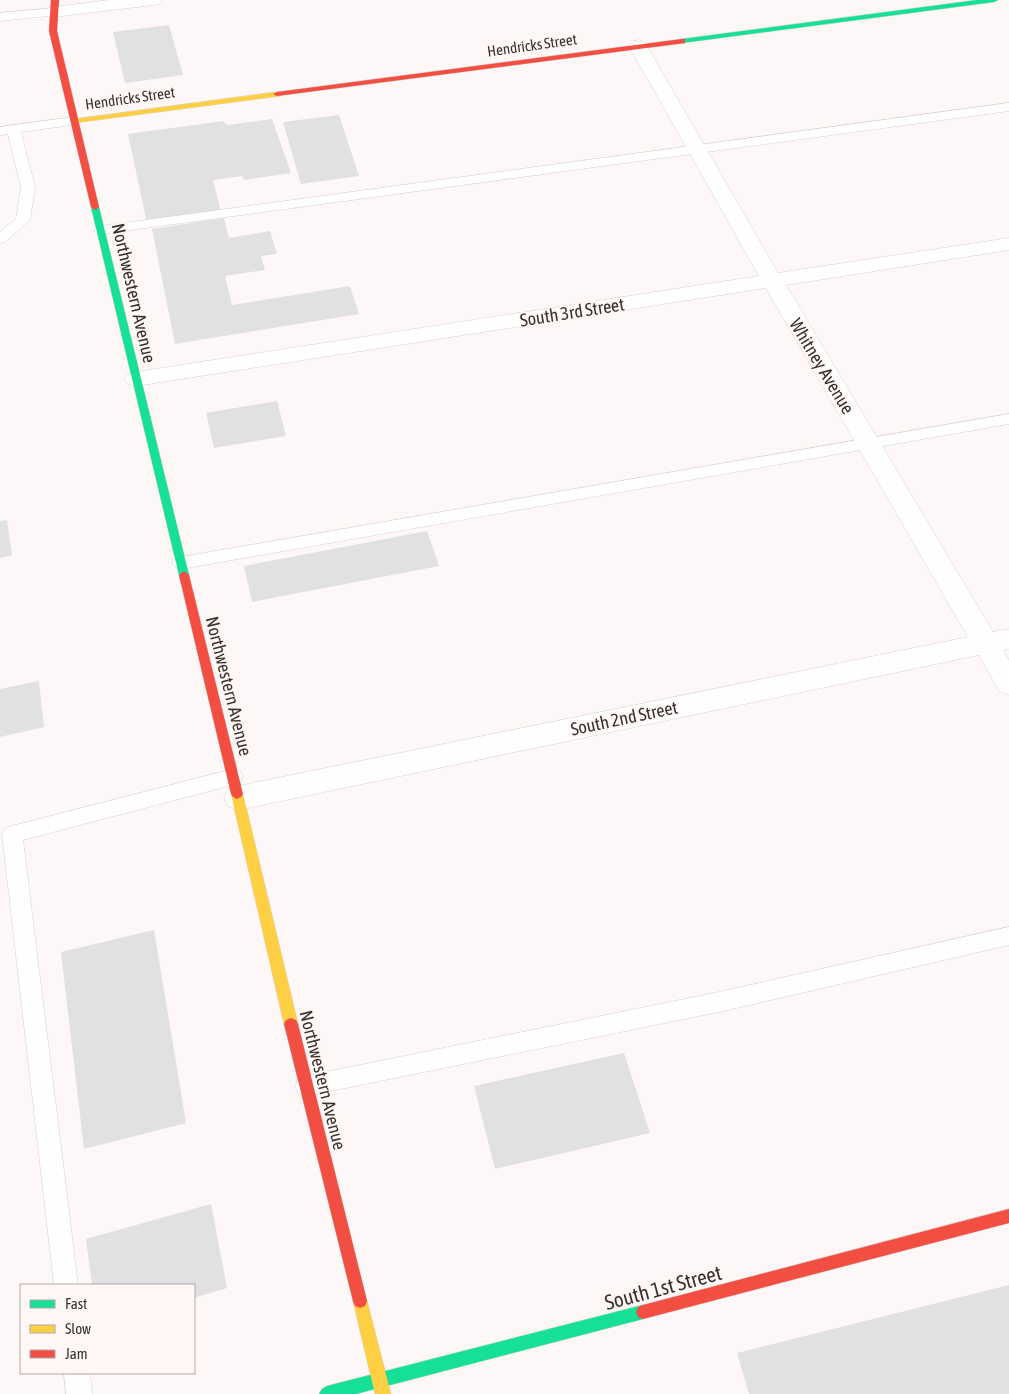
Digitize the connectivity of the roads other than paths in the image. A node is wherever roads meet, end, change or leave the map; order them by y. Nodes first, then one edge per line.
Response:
1 (153, 0) edge
2 (994, 0) edge
3 (55, 6) edge
4 (0, 18) edge
5 (638, 46) junction
6 (1009, 108) edge
7 (74, 121) junction
8 (7, 130) edge
9 (696, 151) junction
10 (101, 230) junction
11 (0, 239) edge
12 (1009, 244) edge
13 (772, 281) junction
14 (136, 379) junction
15 (1009, 419) edge
16 (869, 443) junction
17 (181, 563) junction
18 (997, 641) edge
19 (1009, 684) edge
20 (236, 788) junction
21 (1009, 936) edge
22 (306, 1086) junction
23 (1009, 1216) edge
24 (66, 1284) edge
25 (77, 1374) edge
26 (379, 1380) junction
27 (79, 1394) edge
28 (327, 1394) edge
29 (382, 1394) edge

1 - 3 street
2 - 5 street, Hendricks Street
3 - 4 lane
3 - 7 street, Northwestern Avenue
5 - 7 street, Hendricks Street
5 - 9 street, Whitney Avenue
6 - 9 lane
7 - 8 lane
7 - 10 street, Northwestern Avenue
8 - 11 lane
9 - 10 lane
9 - 13 street, Whitney Avenue
10 - 14 street, Northwestern Avenue
12 - 13 street, South 3rd Street
13 - 14 street, South 3rd Street
13 - 16 street, Whitney Avenue
14 - 17 street, Northwestern Avenue
15 - 16 lane
16 - 17 lane
16 - 18 street, Whitney Avenue
17 - 20 street, Northwestern Avenue
18 - 19 street, Whitney Avenue
18 - 20 street, South 2nd Street
20 - 22 street, Northwestern Avenue
20 - 24 lane
21 - 22 lane
22 - 26 street, Northwestern Avenue
23 - 26 street, South 1st Street
25 - 27 lane
26 - 28 street, South 1st Street
26 - 29 street, Northwestern Avenue

